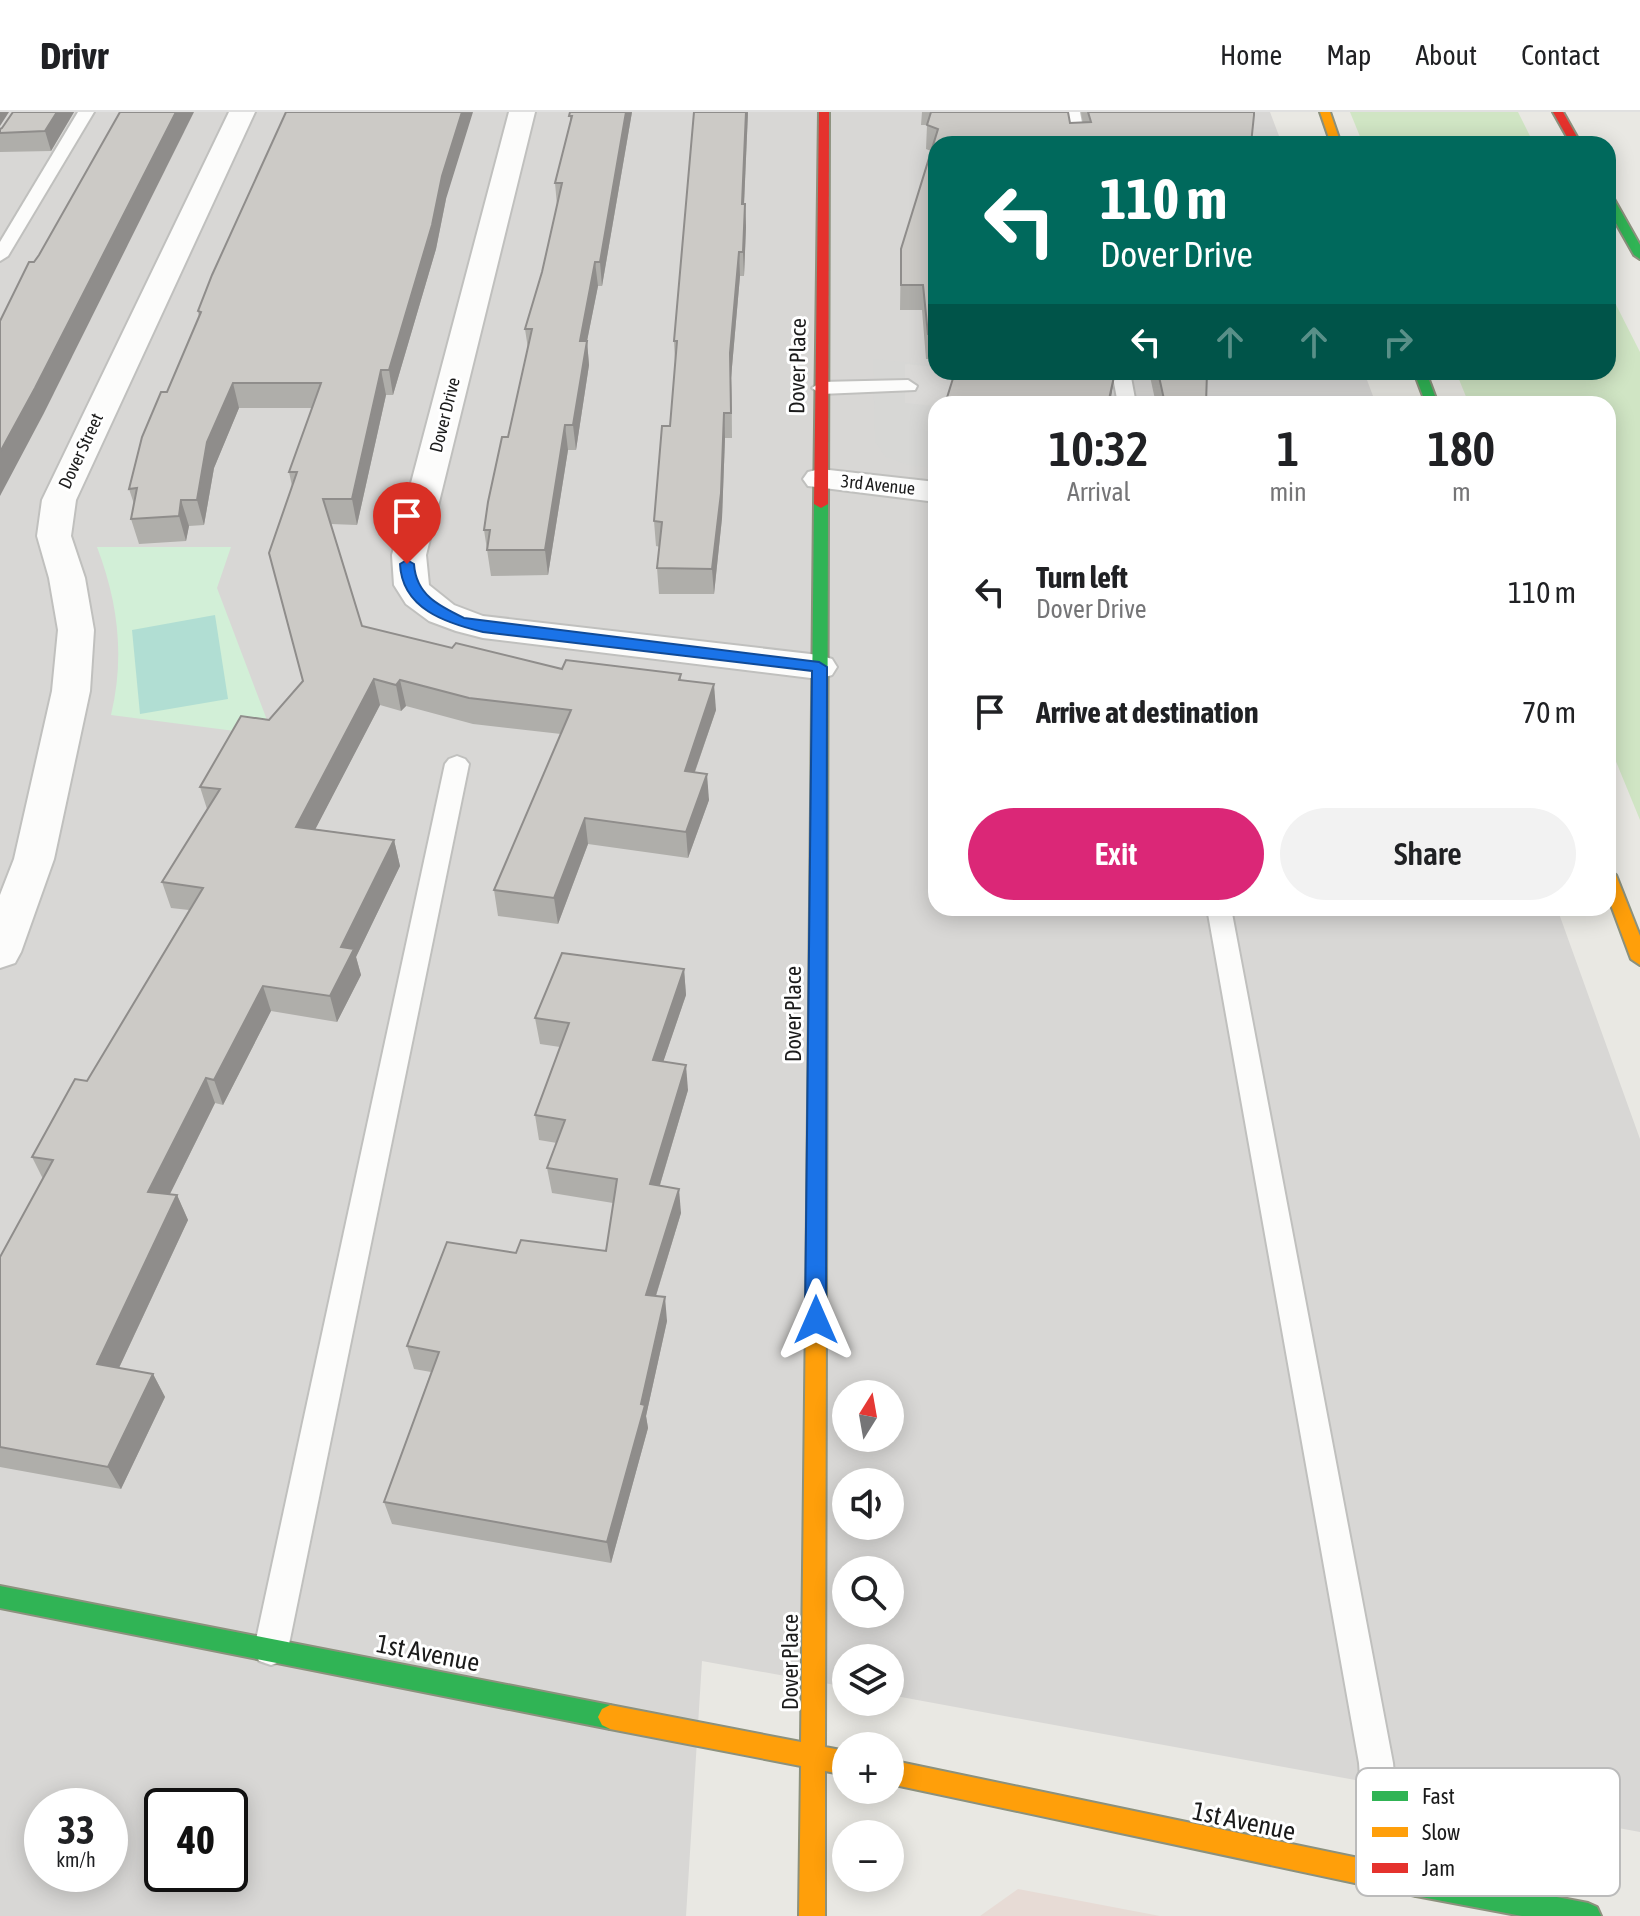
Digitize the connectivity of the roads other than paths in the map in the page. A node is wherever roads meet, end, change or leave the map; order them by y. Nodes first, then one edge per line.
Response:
1 (86, 112) edge
2 (242, 112) edge
3 (522, 112) edge
4 (824, 112) edge
5 (1072, 112) edge
6 (1325, 112) edge
7 (1558, 112) edge
8 (1076, 136) edge
9 (1333, 136) edge
10 (1572, 136) edge
11 (1616, 213) edge
12 (1640, 255) edge
13 (0, 256) edge
14 (908, 386) dead end
15 (821, 388) junction
16 (820, 479) junction
17 (928, 491) edge
18 (819, 667) junction
19 (457, 764) dead end
20 (1616, 896) edge
21 (1220, 916) edge
22 (0, 952) edge
23 (1640, 959) edge
24 (0, 1597) edge
25 (271, 1649) junction
26 (813, 1756) junction
27 (832, 1760) edge
28 (1376, 1768) edge
29 (904, 1775) edge
30 (1356, 1871) edge
31 (1484, 1896) edge
32 (812, 1916) edge
33 (1588, 1916) edge

1 - 13 lane
2 - 22 street, Dover Street
3 - 18 street, Dover Drive
4 - 15 main road, Dover Place
5 - 8 lane
6 - 9 main road
7 - 10 main road
11 - 12 main road
14 - 15 lane
15 - 16 main road, Dover Place
16 - 17 street, 3rd Avenue
16 - 18 main road, Dover Place
18 - 26 main road, Dover Place
19 - 25 lane
20 - 23 main road
21 - 28 lane
24 - 25 main road, 1st Avenue
25 - 26 main road, 1st Avenue
26 - 27 main road, 1st Avenue
26 - 32 main road, Dover Place
29 - 30 main road, 1st Avenue
31 - 33 main road, 1st Avenue

